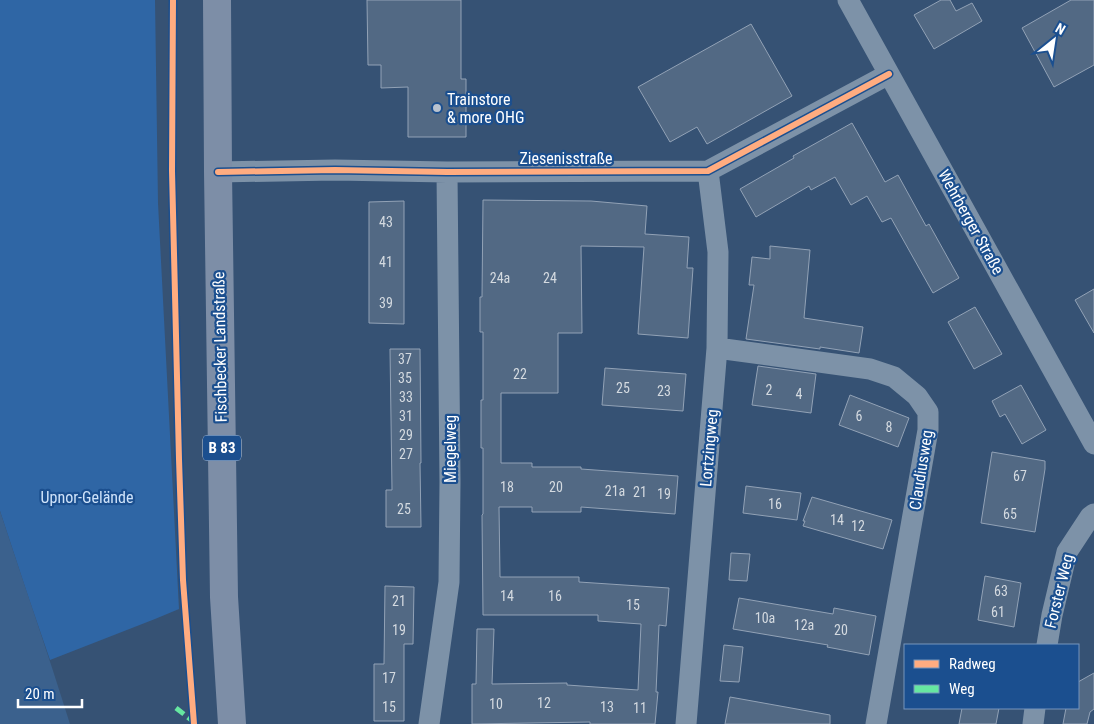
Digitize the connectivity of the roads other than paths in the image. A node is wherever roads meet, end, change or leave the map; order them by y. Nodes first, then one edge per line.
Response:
1 (217, 0) edge
2 (848, 0) edge
3 (889, 74) junction
4 (218, 172) junction
5 (447, 172) junction
6 (708, 172) junction
7 (717, 348) junction
8 (1094, 444) edge
9 (1094, 514) edge
10 (1047, 644) edge
11 (1036, 709) edge
12 (232, 724) edge
13 (429, 724) edge
14 (686, 724) edge
15 (876, 724) edge
16 (1032, 724) edge

1 - 4 main road, Fischbecker Landstraße / B 83
2 - 3 street, Wehrberger Straße
3 - 6 street, Ziesenisstraße
3 - 8 street, Wehrberger Straße
4 - 5 street, Ziesenisstraße
4 - 12 main road, Fischbecker Landstraße / B 83
5 - 6 street, Ziesenisstraße
5 - 13 street, Miegelweg
6 - 7 street, Lortzingweg
7 - 14 street, Lortzingweg
7 - 15 street, Claudiusweg
9 - 10 street, Forster Weg
11 - 16 street

